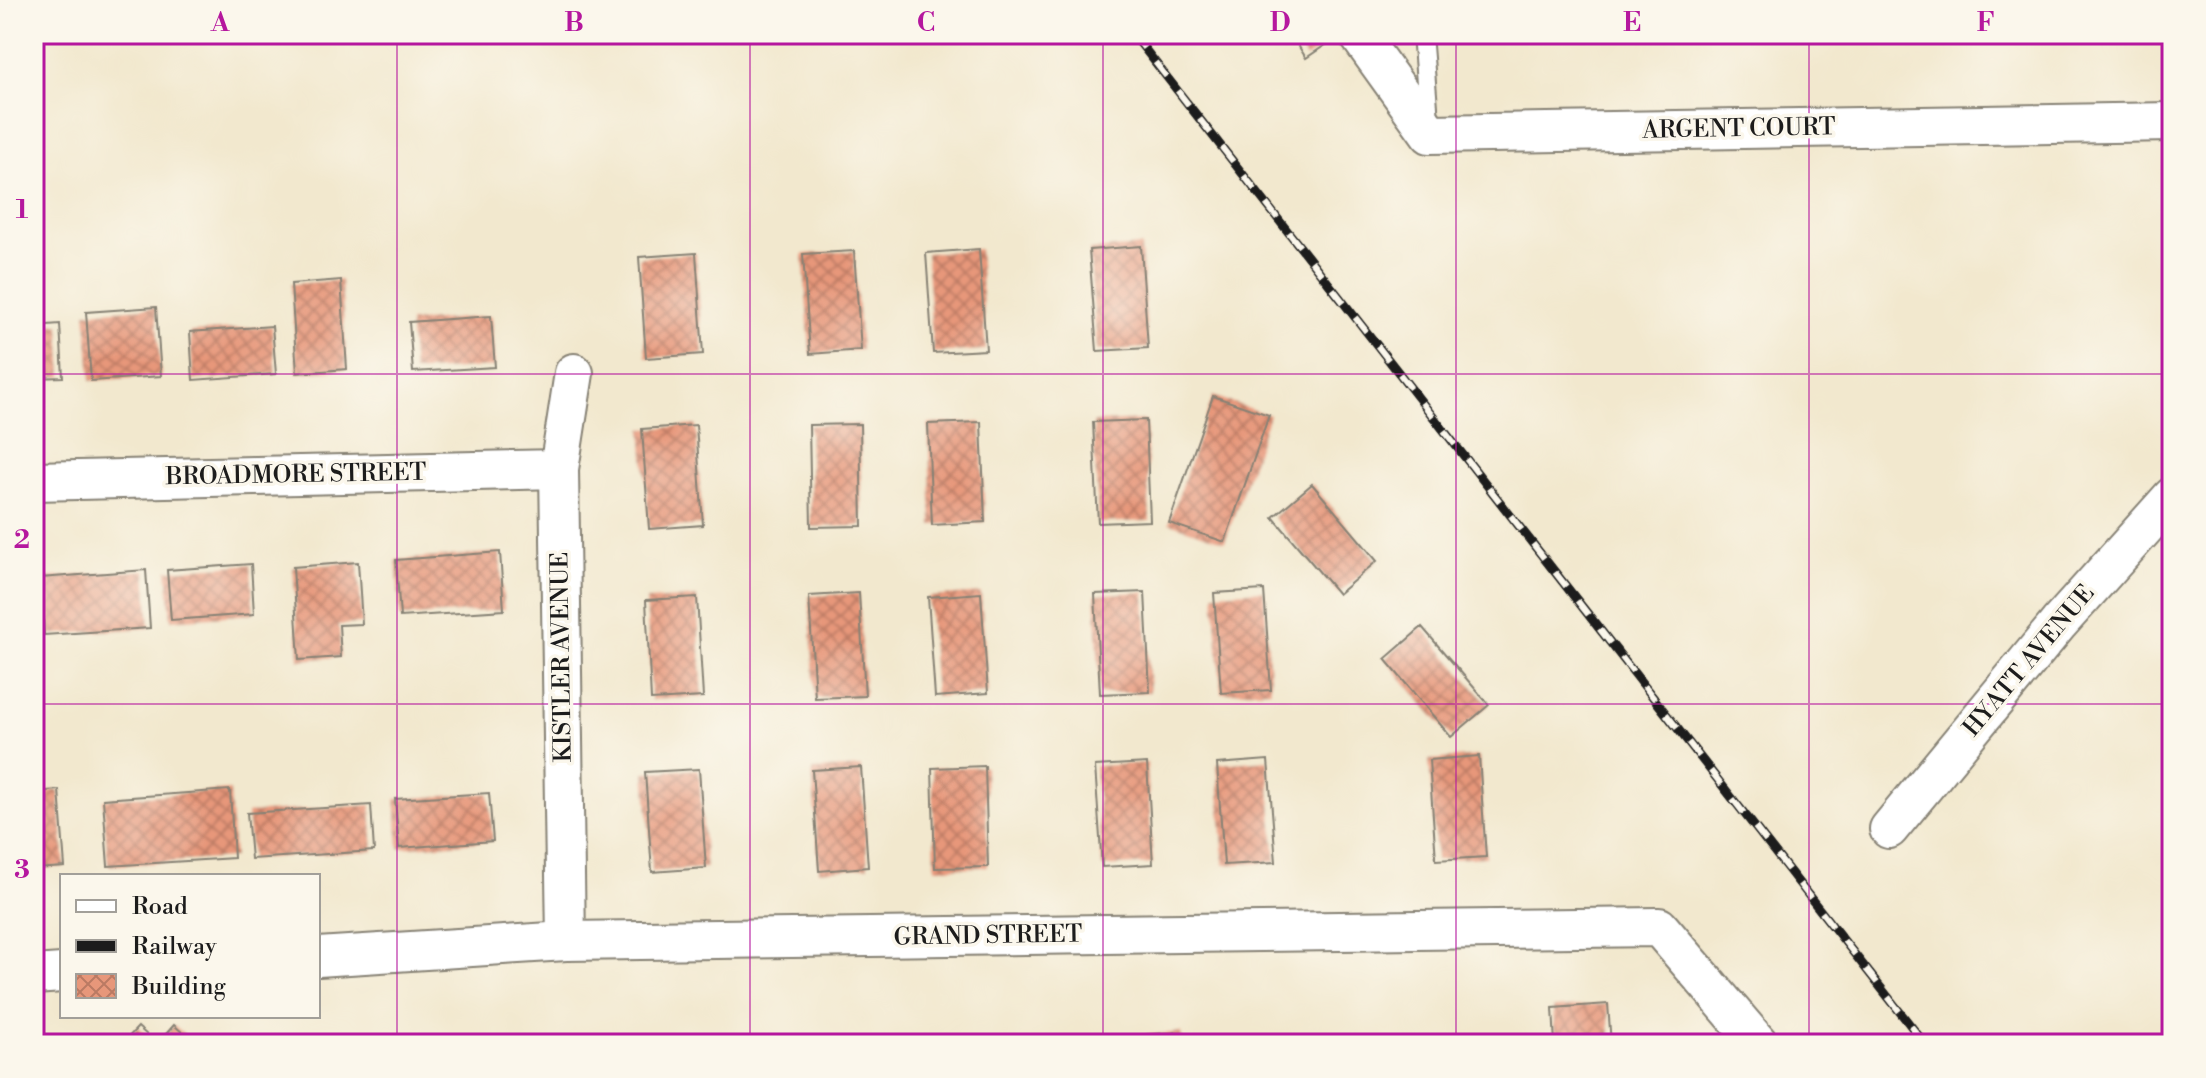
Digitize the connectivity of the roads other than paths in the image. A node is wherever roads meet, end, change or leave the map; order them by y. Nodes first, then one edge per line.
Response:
1 (1358, 34) edge
2 (1422, 34) edge
3 (2172, 122) edge
4 (1430, 134) junction
5 (574, 373) dead end
6 (559, 469) junction
7 (34, 481) edge
8 (2172, 497) edge
9 (1889, 829) dead end
10 (566, 941) junction
11 (320, 957) edge
12 (60, 973) edge
13 (34, 975) edge
14 (1759, 1044) edge

1 - 4 street
2 - 4 lane
3 - 4 street, ARGENT COURT
5 - 6 street, KISTLER AVENUE
6 - 7 street, BROADMORE STREET
6 - 10 street, KISTLER AVENUE
8 - 9 street, HYATT AVENUE
10 - 11 street, GRAND STREET
10 - 14 street, GRAND STREET
12 - 13 street

